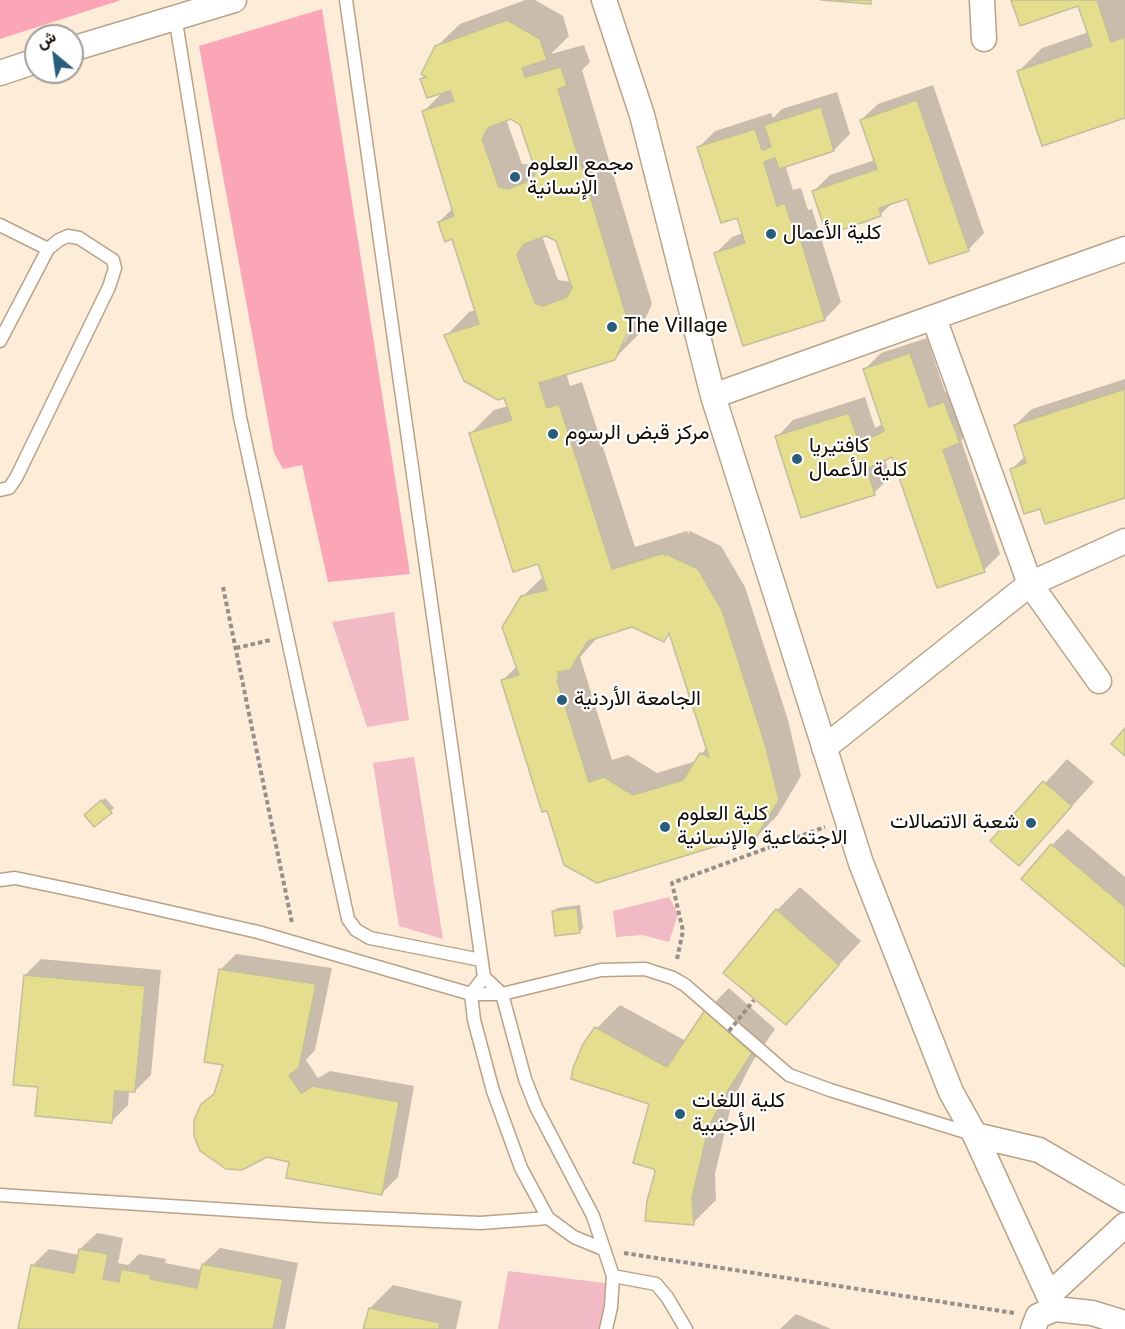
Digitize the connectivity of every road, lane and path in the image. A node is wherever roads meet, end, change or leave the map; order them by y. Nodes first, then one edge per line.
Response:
1 (234, 0) edge
2 (346, 0) edge
3 (604, 0) edge
4 (982, 0) edge
5 (175, 16) junction
6 (984, 39) dead end
7 (84, 45) edge
8 (24, 65) edge
9 (0, 73) edge
10 (0, 225) edge
11 (48, 249) junction
12 (1125, 249) edge
13 (934, 318) junction
14 (0, 341) edge
15 (713, 396) junction
16 (0, 490) edge
17 (1125, 541) edge
18 (1030, 584) junction
19 (222, 587) dead end
20 (287, 637) junction
21 (236, 648) junction
22 (1099, 681) dead end
23 (824, 748) junction
24 (846, 819) junction
25 (0, 880) edge
26 (296, 941) junction
27 (481, 960) junction
28 (484, 977) junction
29 (673, 978) junction
30 (471, 994) junction
31 (502, 994) junction
32 (754, 1000) dead end
33 (729, 1031) dead end
34 (975, 1135) junction
35 (0, 1195) edge
36 (1125, 1200) edge
37 (548, 1218) junction
38 (1125, 1225) edge
39 (603, 1249) junction
40 (613, 1276) junction
41 (1044, 1312) edge
42 (1125, 1323) edge
43 (606, 1329) edge
44 (686, 1329) edge

1 - 5 street
2 - 27 lane
3 - 15 street
4 - 6 street
5 - 7 street
5 - 20 lane
8 - 9 street
10 - 11 lane
11 - 14 lane
11 - 16 lane
12 - 13 street
13 - 15 street
13 - 18 street
15 - 23 street
17 - 18 street
18 - 22 street
18 - 23 street
19 - 21 path
20 - 21 path
20 - 27 lane
21 - 26 path
23 - 24 street
24 - 29 path
24 - 34 street
25 - 26 lane
26 - 30 lane
27 - 28 lane
28 - 30 lane
28 - 31 lane
29 - 31 lane
29 - 34 lane
30 - 31 lane
30 - 37 lane
31 - 39 lane
32 - 33 path, bridge
34 - 36 street
34 - 41 street
35 - 37 lane
37 - 39 lane
38 - 41 street
39 - 40 lane
39 - 41 path
40 - 43 lane
40 - 44 lane
41 - 42 street

